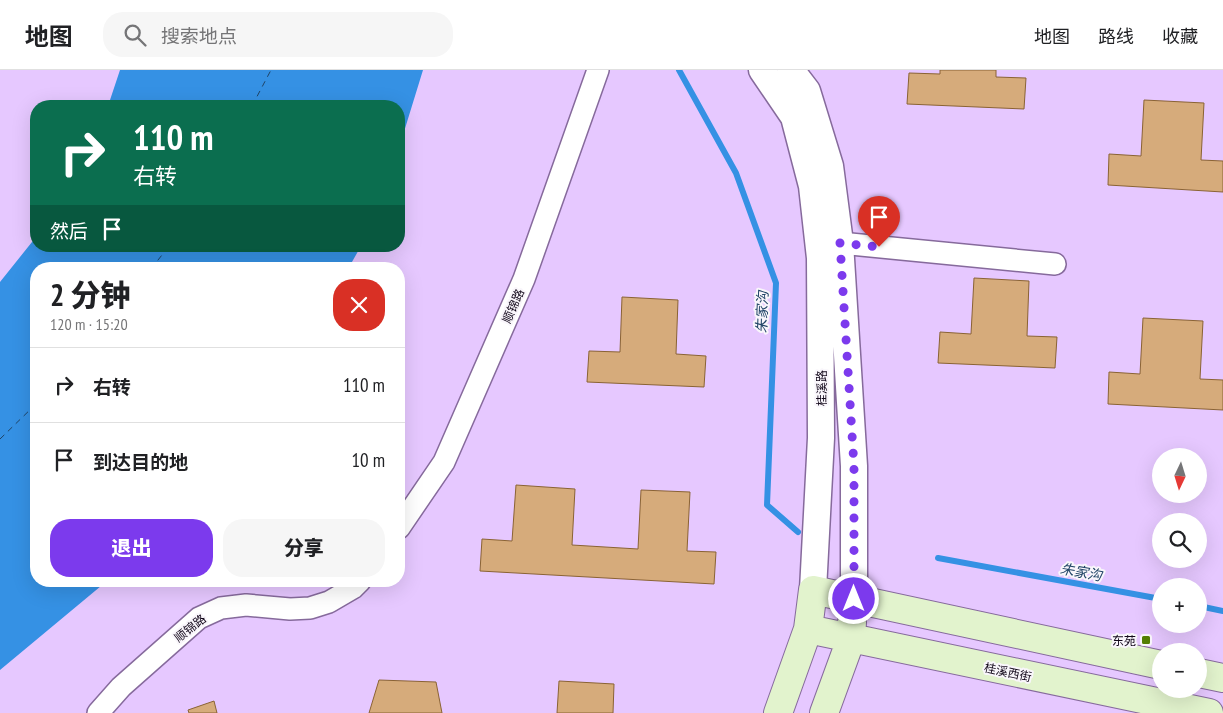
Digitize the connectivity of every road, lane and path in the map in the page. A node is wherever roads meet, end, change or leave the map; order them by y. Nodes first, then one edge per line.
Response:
1 (598, 70) edge
2 (762, 70) edge
3 (792, 70) edge
4 (840, 243) junction
5 (1055, 264) dead end
6 (405, 519) edge
7 (354, 587) edge
8 (813, 590) junction
9 (854, 599) junction
10 (808, 629) junction
11 (851, 639) junction
12 (1152, 663) edge
13 (1207, 675) edge
14 (1223, 678) edge
15 (98, 713) edge
16 (778, 713) edge
17 (824, 713) edge
18 (1209, 713) edge

1 - 6 street, 顺锦路
2 - 8 street, 桂溪路
3 - 4 street
4 - 5 street
4 - 9 street
7 - 15 street, 顺锦路
8 - 9 main road
8 - 10 main road, 桂溪路
9 - 11 main road
9 - 12 main road
10 - 11 main road, 桂溪西街
10 - 16 main road, 桂溪路
11 - 17 main road
11 - 18 main road, 桂溪西街
13 - 14 main road

